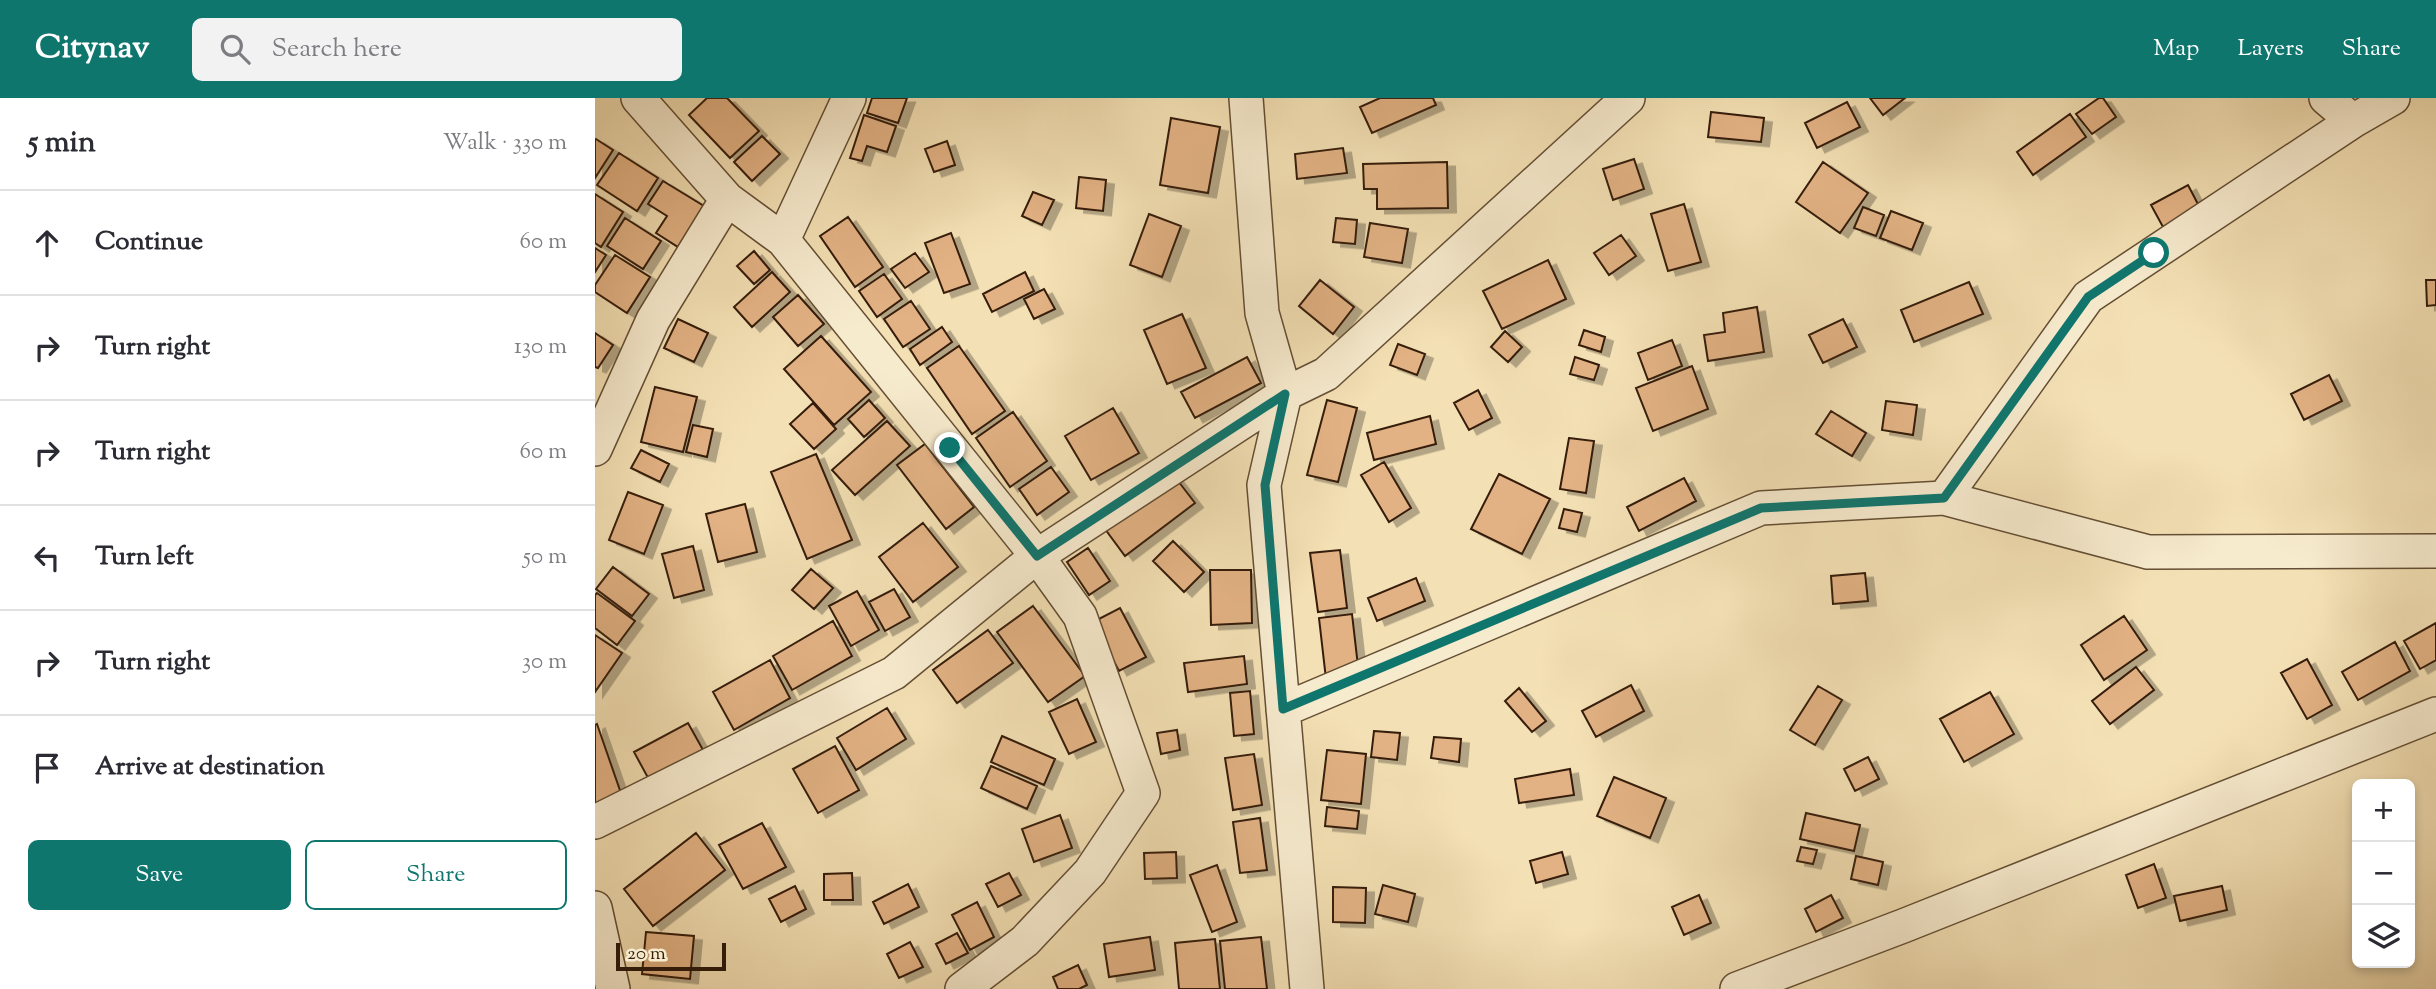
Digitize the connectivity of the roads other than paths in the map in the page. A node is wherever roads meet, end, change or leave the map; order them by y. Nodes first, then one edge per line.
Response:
1 (638, 98) edge
2 (849, 98) edge
3 (1246, 98) edge
4 (1628, 98) edge
5 (2326, 98) edge
6 (2393, 98) edge
7 (2353, 121) junction
8 (727, 199) junction
9 (782, 240) junction
10 (1285, 394) junction
11 (595, 449) edge
12 (1944, 498) junction
13 (2436, 551) edge
14 (1037, 556) junction
15 (1283, 709) junction
16 (2436, 714) edge
17 (595, 822) edge
18 (595, 908) edge
19 (613, 989) edge
20 (962, 989) edge
21 (1307, 989) edge
22 (1737, 989) edge

1 - 8 street
2 - 9 street
3 - 10 street
4 - 10 street
5 - 7 street
6 - 7 street
7 - 12 street
8 - 9 street
8 - 11 street
9 - 14 street
10 - 14 street
10 - 15 street
12 - 13 street
12 - 15 street
14 - 17 street
14 - 20 street
15 - 21 street
16 - 22 street
18 - 19 street

